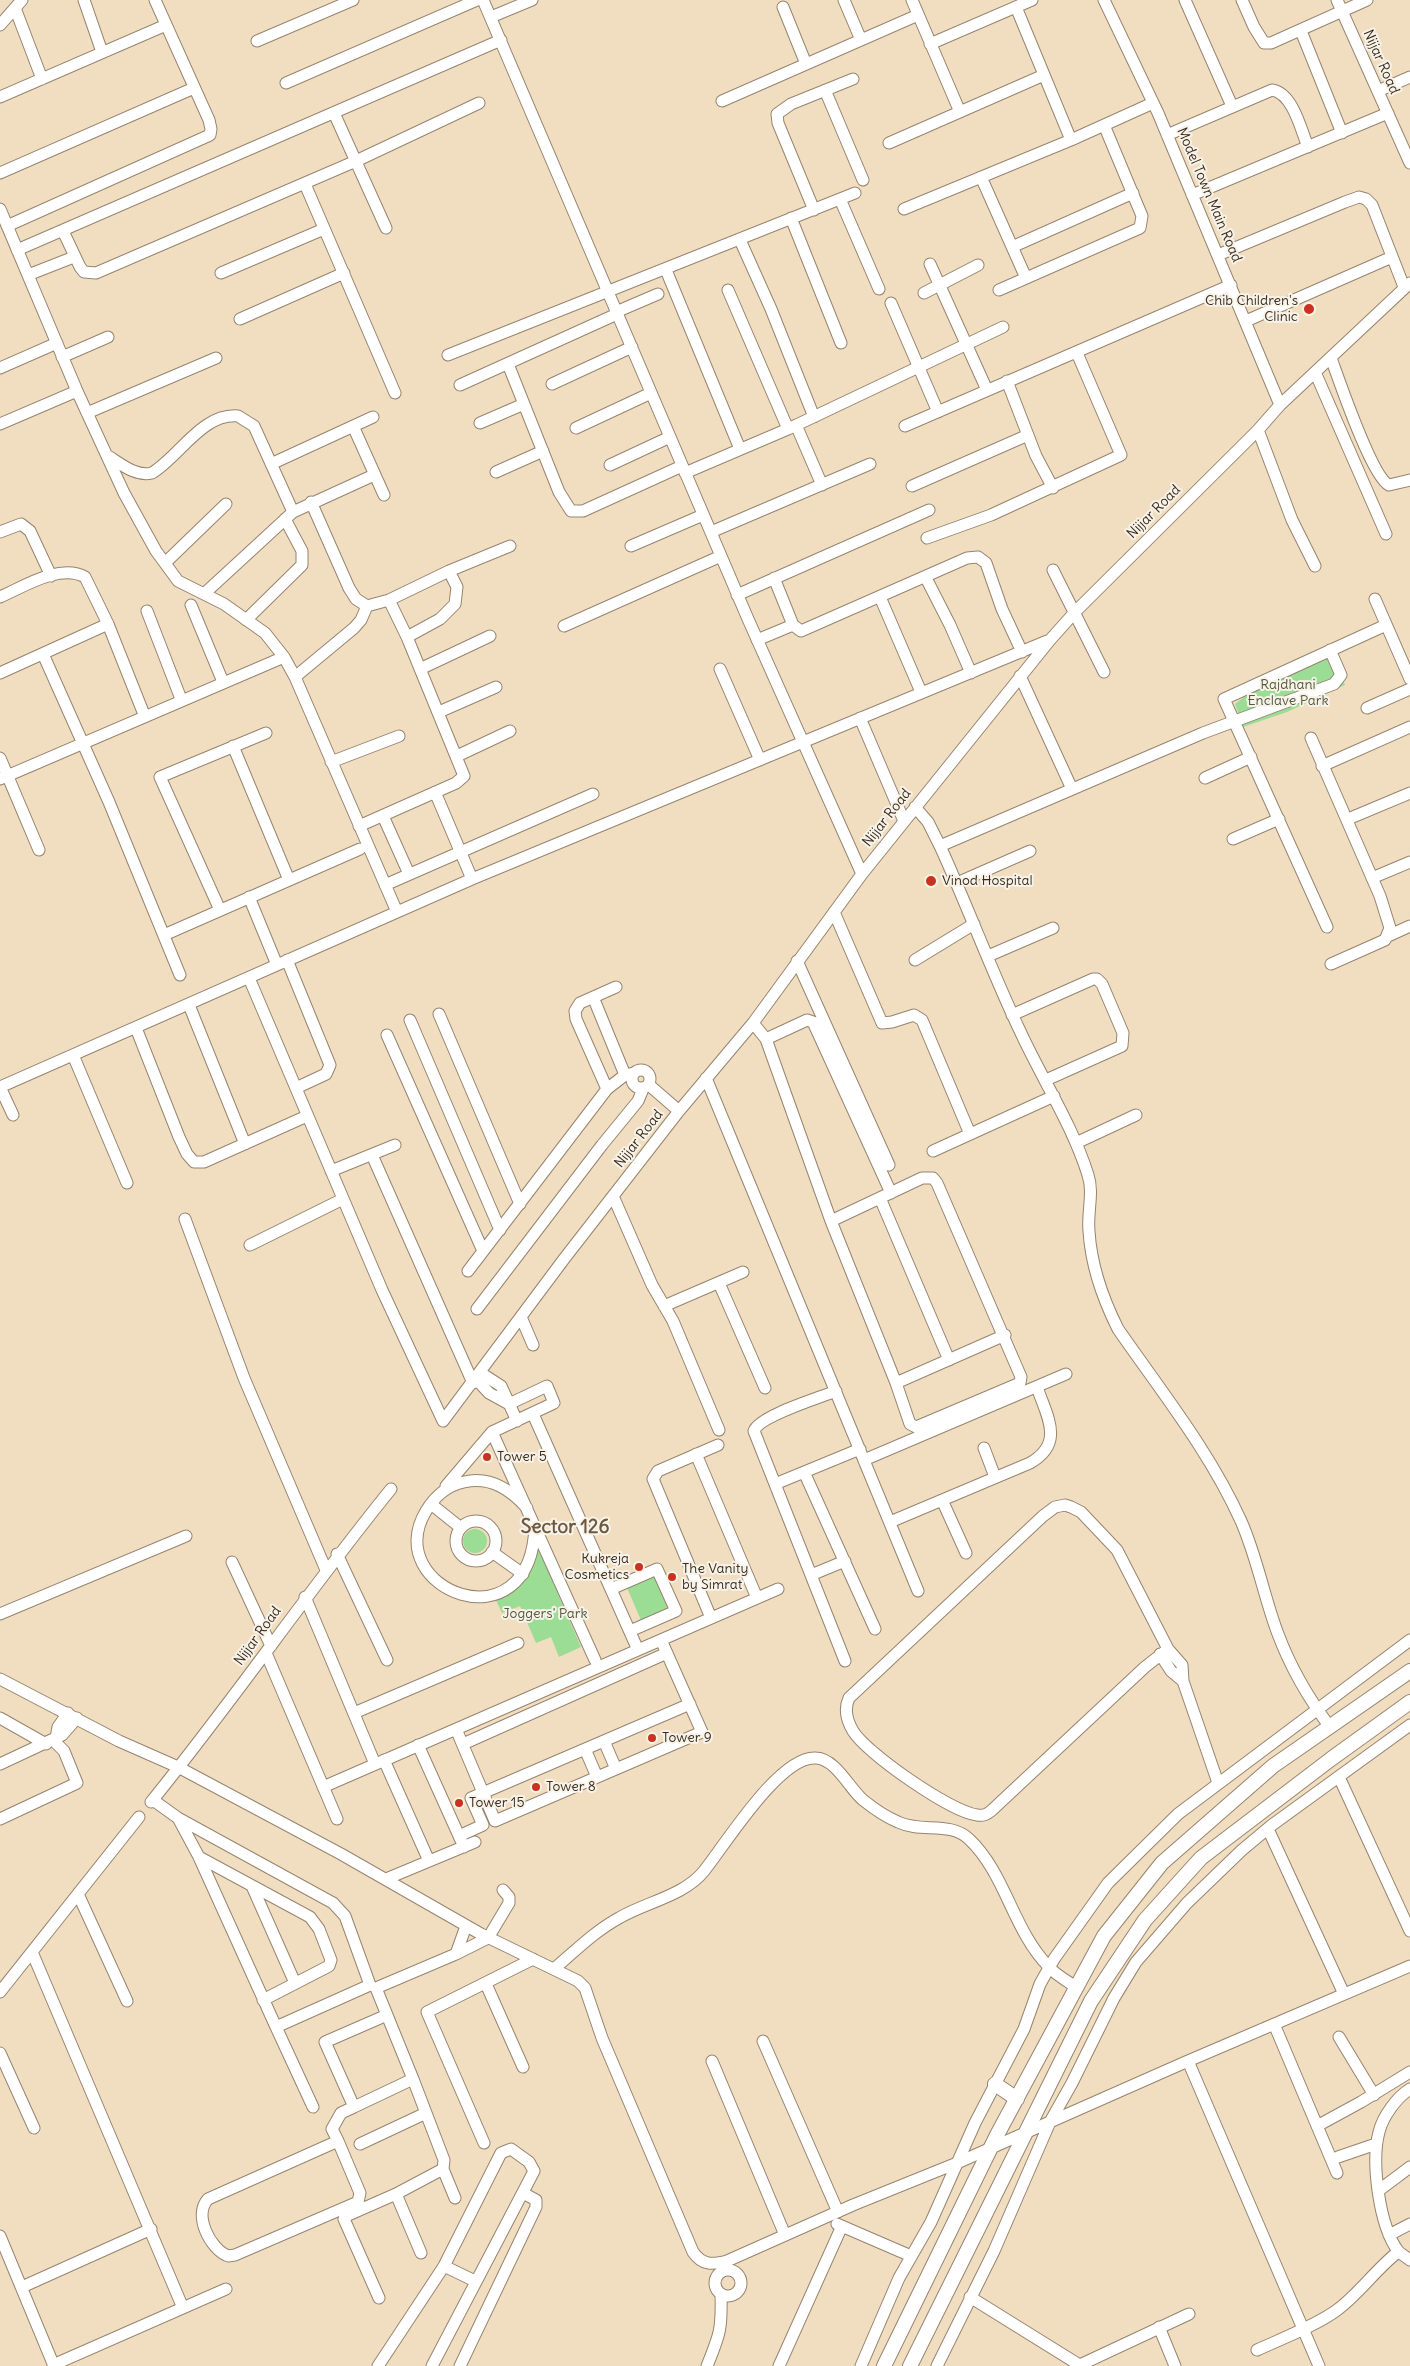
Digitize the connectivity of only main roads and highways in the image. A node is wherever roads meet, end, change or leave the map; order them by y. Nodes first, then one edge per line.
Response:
1 (1410, 1671) edge
2 (1410, 1702) edge
3 (995, 2084) road end
4 (1017, 2099) junction
5 (884, 2366) edge
6 (910, 2366) edge

1 - 4 main road
2 - 6 main road
3 - 4 main road
4 - 5 main road

